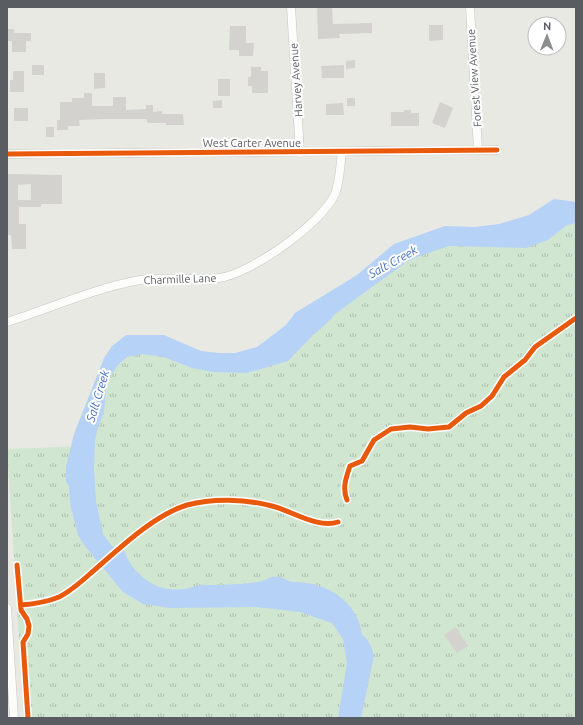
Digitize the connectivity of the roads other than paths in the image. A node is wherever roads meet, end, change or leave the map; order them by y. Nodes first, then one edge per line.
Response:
1 (291, 7) edge
2 (470, 7) edge
3 (478, 150) junction
4 (497, 150) dead end
5 (342, 152) junction
6 (300, 153) junction
7 (7, 154) edge
8 (7, 322) edge
9 (7, 608) edge
10 (14, 718) edge

1 - 6 street, Harvey Avenue
2 - 3 street, Forest View Avenue
3 - 4 street, West Carter Avenue
3 - 5 street, West Carter Avenue
5 - 6 street, West Carter Avenue
5 - 8 street, Charmille Lane
6 - 7 street, West Carter Avenue
9 - 10 street

